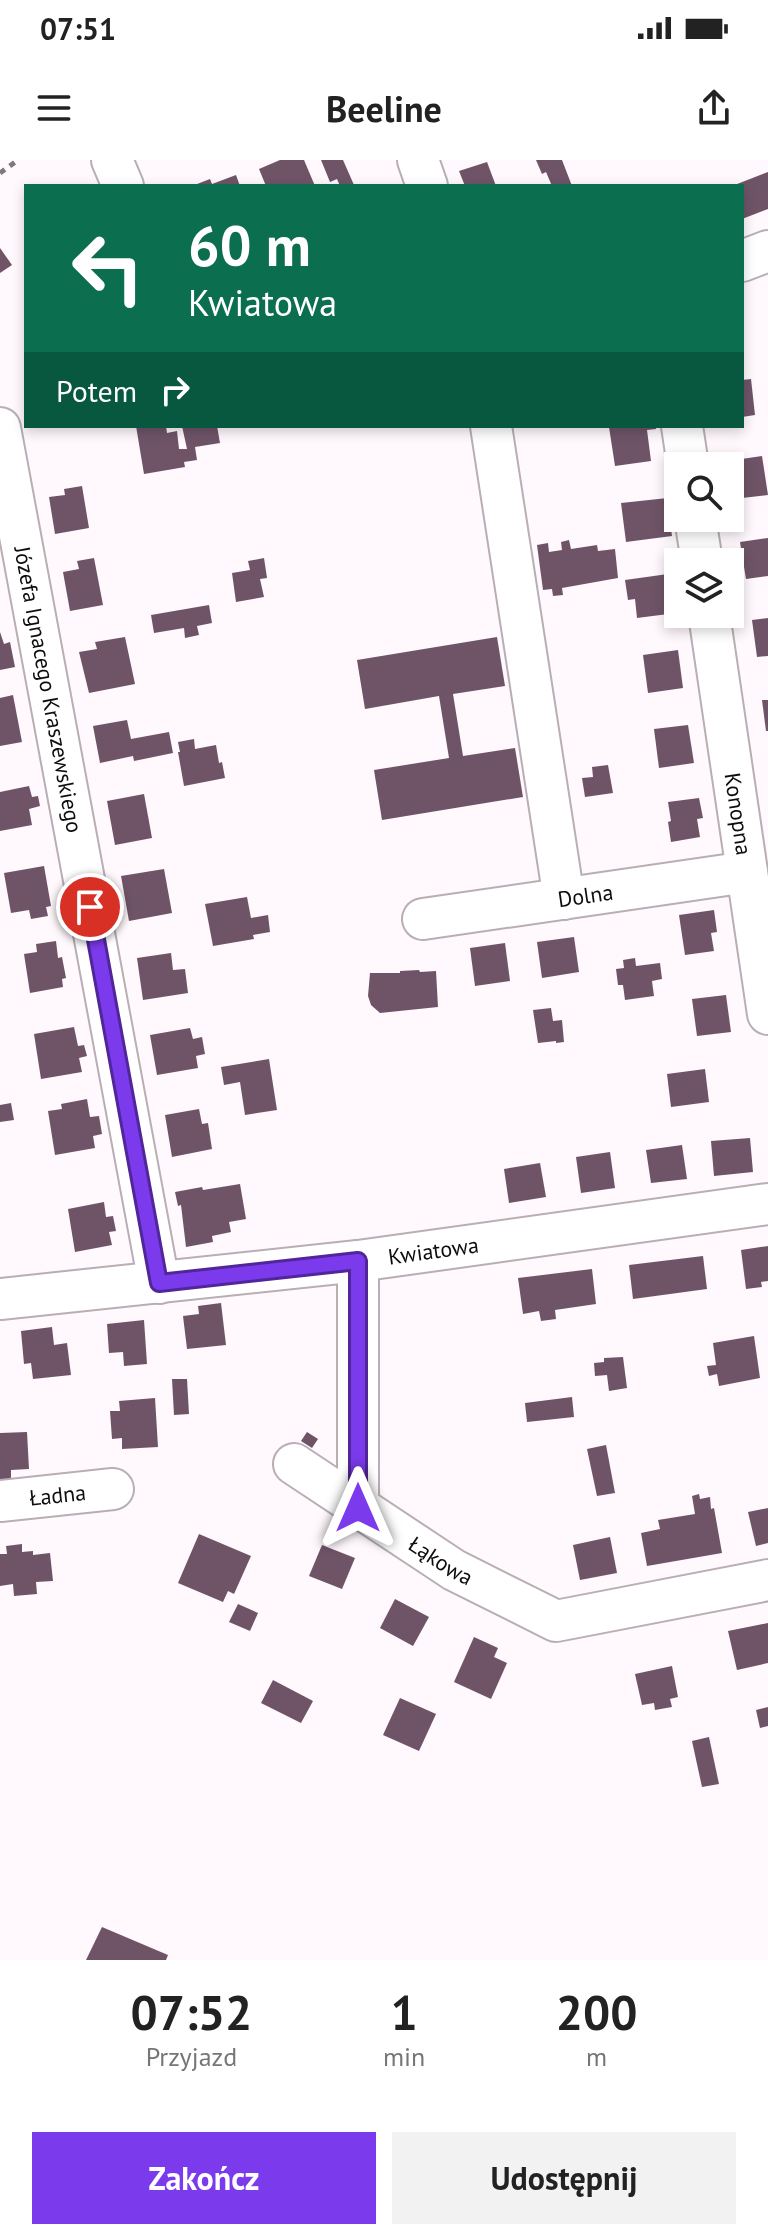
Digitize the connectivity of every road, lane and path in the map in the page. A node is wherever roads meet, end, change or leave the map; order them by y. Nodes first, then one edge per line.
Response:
1 (18, 160) edge
2 (112, 160) edge
3 (418, 160) edge
4 (0, 173) edge
5 (122, 184) edge
6 (426, 184) edge
7 (768, 251) edge
8 (744, 260) edge
9 (0, 428) edge
10 (491, 428) edge
11 (682, 428) edge
12 (686, 452) edge
13 (711, 628) edge
14 (747, 872) junction
15 (561, 881) junction
16 (423, 919) dead end
17 (768, 1014) edge
18 (768, 1204) edge
19 (358, 1261) junction
20 (159, 1283) junction
21 (0, 1299) edge
22 (294, 1464) dead end
23 (113, 1489) dead end
24 (0, 1501) edge
25 (358, 1508) junction
26 (768, 1580) edge

1 - 4 path
2 - 5 street
3 - 6 street
7 - 8 street
9 - 20 street, Józefa Ignacego Kraszewskiego
10 - 15 street
11 - 12 street
13 - 14 street, Konopna
14 - 15 street, Dolna
14 - 17 street, Konopna
15 - 16 street, Dolna
18 - 19 street, Kwiatowa
19 - 20 street, Kwiatowa
19 - 25 street
20 - 21 street, Kwiatowa
22 - 25 street
23 - 24 street, Ładna
25 - 26 street, Łąkowa

